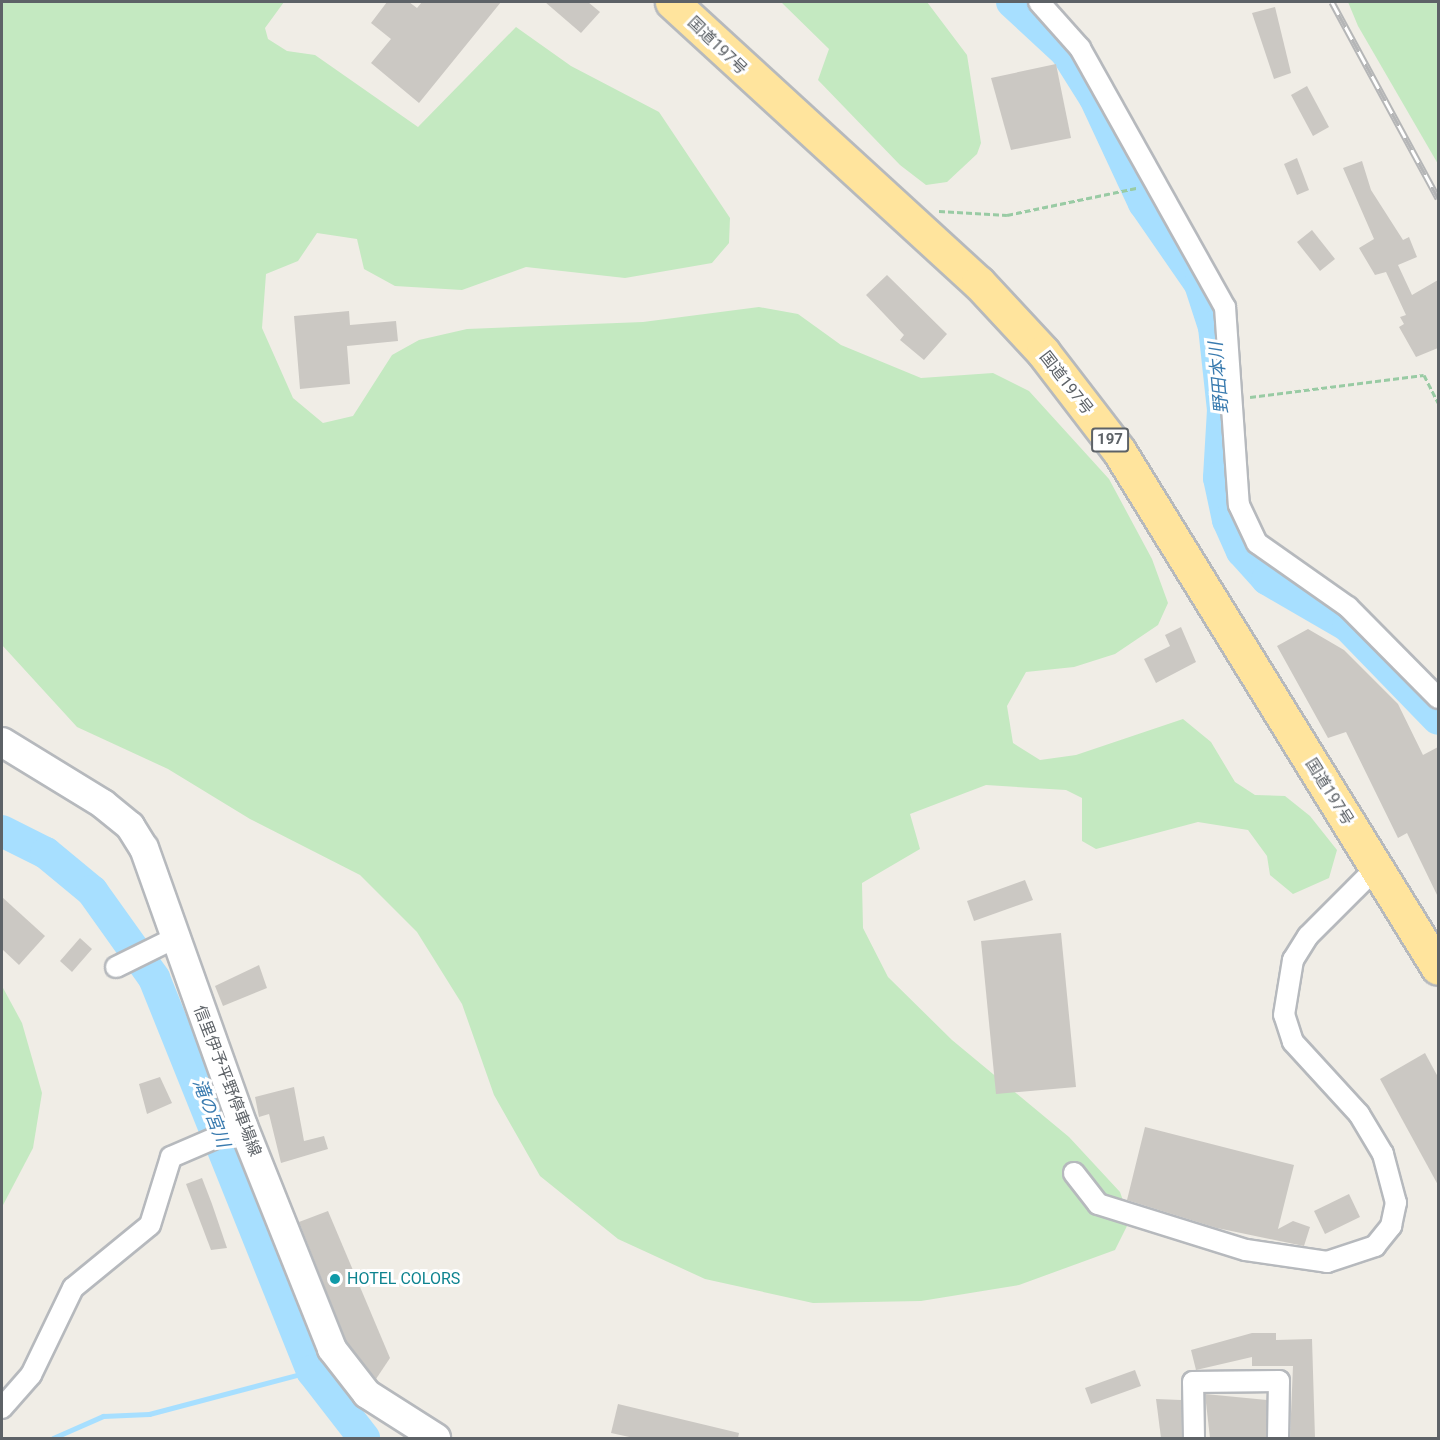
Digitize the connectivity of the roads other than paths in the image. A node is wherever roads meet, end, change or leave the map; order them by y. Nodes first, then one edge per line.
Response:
1 (672, 2) edge
2 (1039, 2) edge
3 (1438, 698) edge
4 (2, 742) edge
5 (1376, 868) junction
6 (167, 942) junction
7 (116, 967) dead end
8 (1438, 968) edge
9 (239, 1128) junction
10 (1074, 1173) dead end
11 (2, 1408) edge
12 (436, 1438) edge
13 (1194, 1438) edge
14 (1278, 1438) edge

1 - 5 highway, 国道197号 / 197
2 - 3 street
4 - 6 main road, 信里伊予平野停車場線
5 - 8 highway, 国道197号 / 197
5 - 10 street
6 - 7 street
6 - 9 main road, 信里伊予平野停車場線
9 - 11 street
9 - 12 main road, 信里伊予平野停車場線
13 - 14 street

